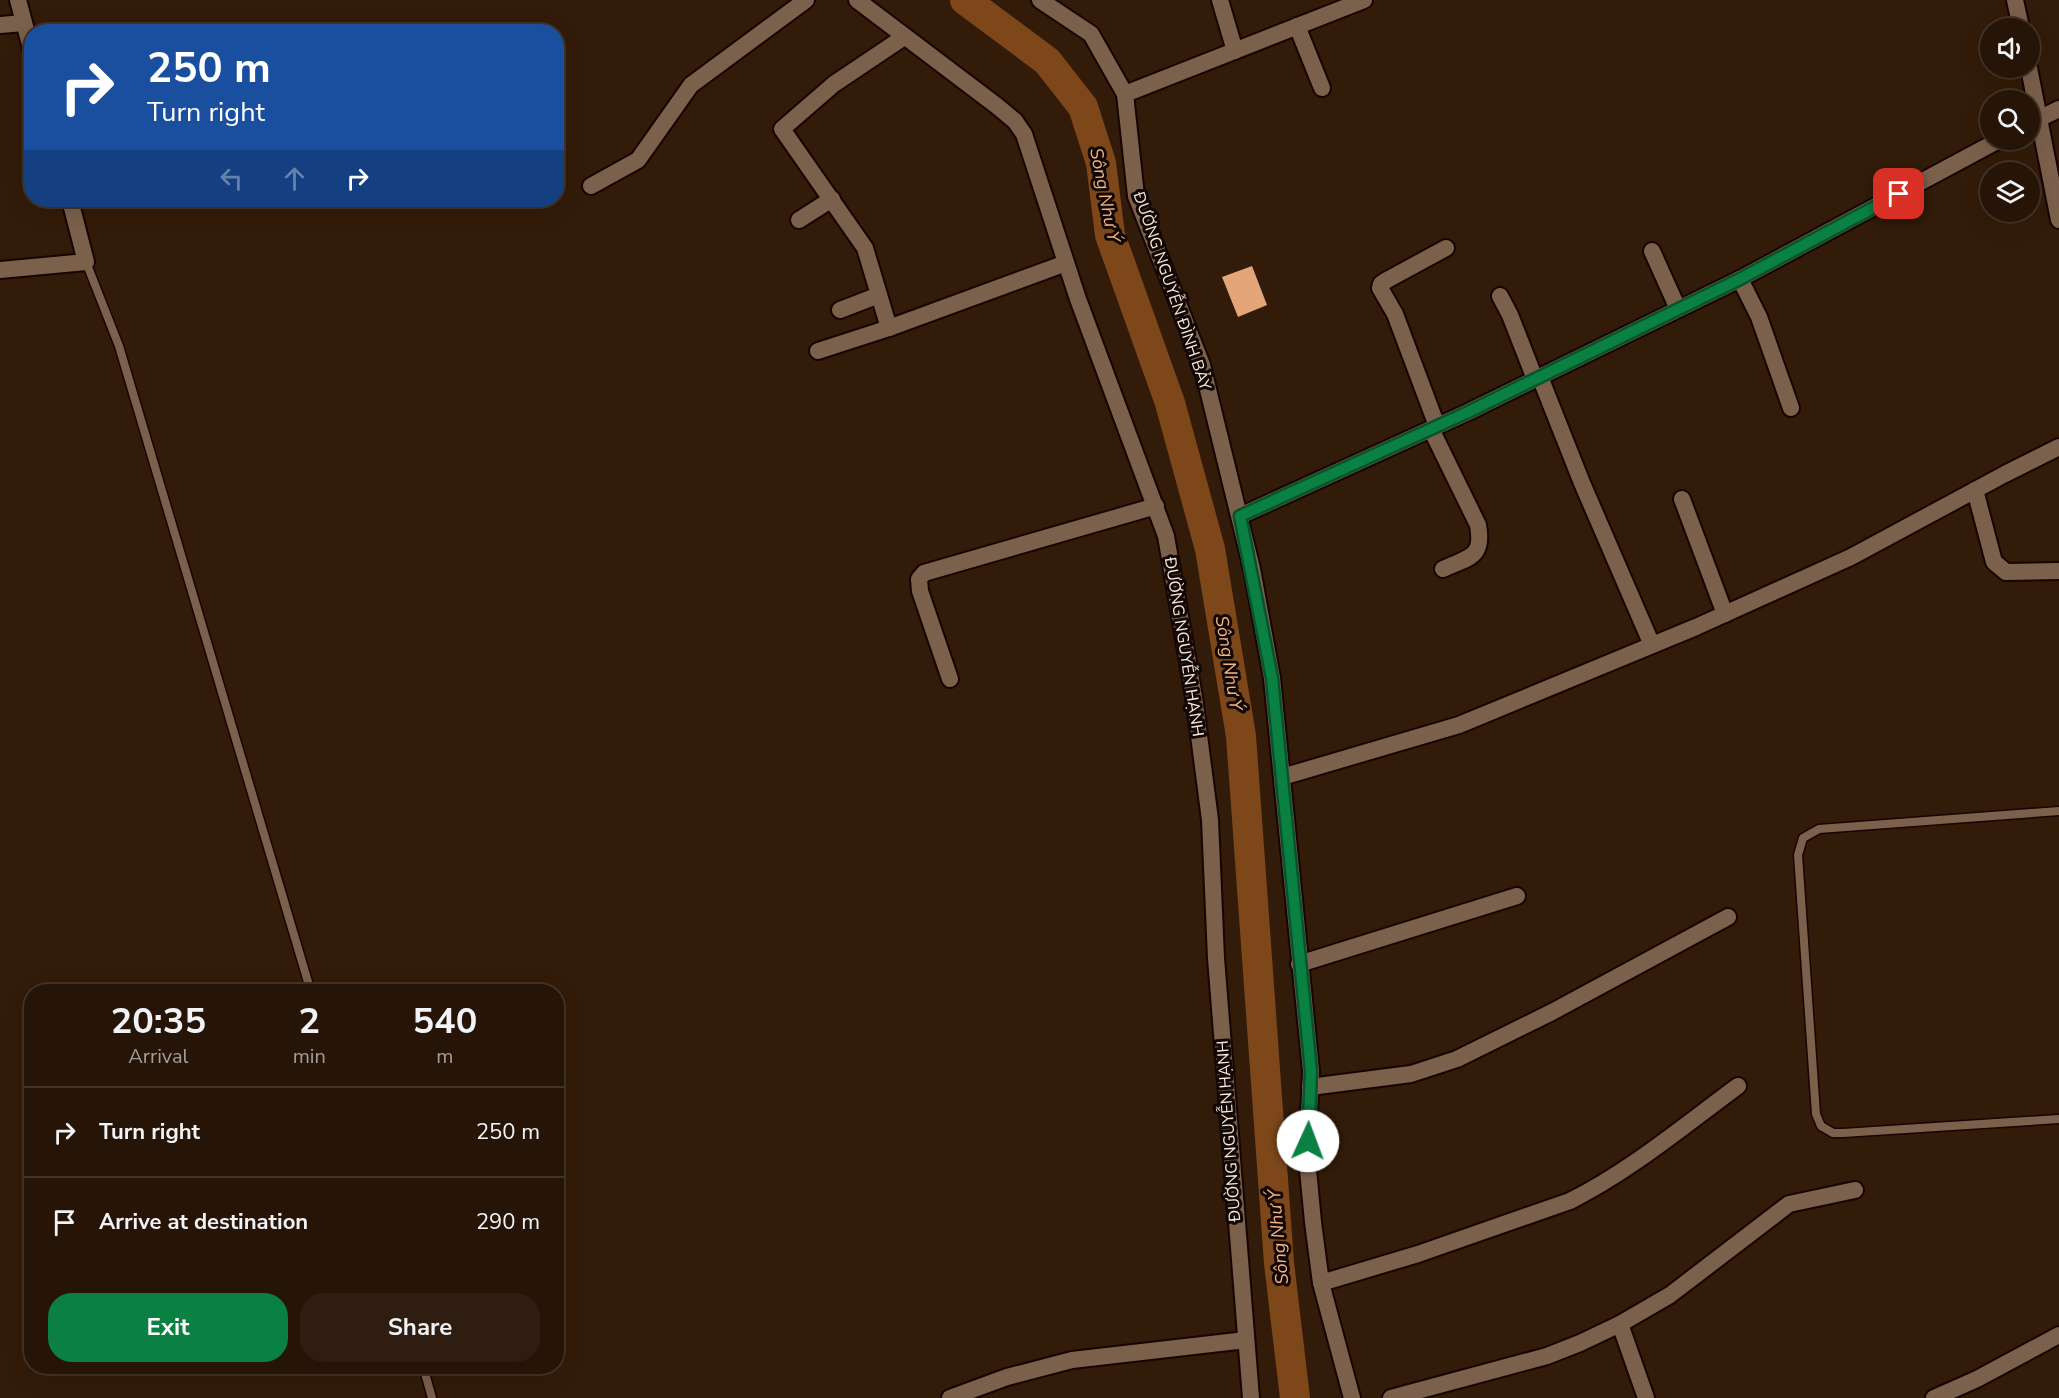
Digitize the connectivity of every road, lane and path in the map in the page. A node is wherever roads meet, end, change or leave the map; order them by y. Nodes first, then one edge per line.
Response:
1 (18, 0) edge
2 (806, 0) edge
3 (857, 0) edge
4 (1040, 0) edge
5 (1220, 0) edge
6 (1364, 0) edge
7 (2015, 0) edge
8 (2019, 18) edge
9 (24, 23) joint
10 (0, 25) edge
11 (1297, 26) junction
12 (904, 37) junction
13 (1235, 51) junction
14 (1322, 88) dead end
15 (1125, 94) junction
16 (2059, 109) edge
17 (2040, 118) edge
18 (2040, 142) edge
19 (1980, 150) edge
20 (591, 186) dead end
21 (832, 199) junction
22 (72, 207) edge
23 (799, 220) dead end
24 (2059, 220) edge
25 (1446, 248) dead end
26 (1652, 251) dead end
27 (86, 262) junction
28 (1066, 263) junction
29 (0, 270) edge
30 (1740, 279) junction
31 (879, 295) junction
32 (1500, 296) dead end
33 (1678, 309) junction
34 (840, 310) dead end
35 (889, 328) junction
36 (818, 351) dead end
37 (1537, 378) junction
38 (1791, 408) dead end
39 (1434, 427) junction
40 (2059, 447) edge
41 (1975, 490) junction
42 (1682, 499) dead end
43 (1156, 506) junction
44 (1240, 516) junction
45 (1443, 569) dead end
46 (2059, 571) edge
47 (1725, 614) junction
48 (1652, 645) junction
49 (951, 679) dead end
50 (1282, 777) junction
51 (2059, 811) edge
52 (1517, 896) dead end
53 (1728, 917) dead end
54 (1299, 964) junction
55 (309, 984) edge
56 (1738, 1086) dead end
57 (1310, 1087) junction
58 (2059, 1119) edge
59 (1855, 1190) dead end
60 (1321, 1283) junction
61 (1620, 1324) junction
62 (2059, 1335) edge
63 (1246, 1340) junction
64 (425, 1374) edge
65 (432, 1398) edge
66 (950, 1398) edge
67 (1251, 1398) edge
68 (1352, 1398) edge
69 (1391, 1398) edge
70 (1646, 1398) edge
71 (1934, 1398) edge

1 - 9 street
2 - 20 street
3 - 12 street, ĐƯỜNG NGUYỄN HẠNH
4 - 15 street, ĐƯỜNG NGUYỄN ĐÌNH BẢY
5 - 13 street
6 - 11 street
7 - 8 street
9 - 10 street
11 - 13 street
11 - 14 street
12 - 21 street
12 - 28 street, ĐƯỜNG NGUYỄN HẠNH
13 - 15 street
15 - 44 street, ĐƯỜNG NGUYỄN ĐÌNH BẢY
16 - 17 street
18 - 24 street
19 - 30 street
21 - 23 street
21 - 31 street
22 - 27 street
25 - 39 street
26 - 33 street
27 - 29 street
27 - 55 lane
28 - 35 street
28 - 43 street, ĐƯỜNG NGUYỄN HẠNH
30 - 33 street
30 - 38 street
31 - 34 street
31 - 35 street
32 - 37 street
33 - 37 street
35 - 36 street
37 - 39 street
37 - 48 street
39 - 44 street
39 - 45 street
40 - 41 street
41 - 46 street
41 - 47 street
42 - 47 street
43 - 49 street
43 - 63 street, ĐƯỜNG NGUYỄN HẠNH
44 - 50 street, ĐƯỜNG NGUYỄN ĐÌNH BẢY
47 - 48 street
48 - 50 street
50 - 54 street, ĐƯỜNG NGUYỄN ĐÌNH BẢY
51 - 58 lane
52 - 54 street
53 - 57 street
54 - 57 street, ĐƯỜNG NGUYỄN ĐÌNH BẢY
56 - 60 street
57 - 60 street, ĐƯỜNG NGUYỄN ĐÌNH BẢY
59 - 61 street
60 - 68 street, ĐƯỜNG NGUYỄN ĐÌNH BẢY
61 - 69 street
61 - 70 street
62 - 71 street
63 - 66 street
63 - 67 street, ĐƯỜNG NGUYỄN HẠNH
64 - 65 lane

